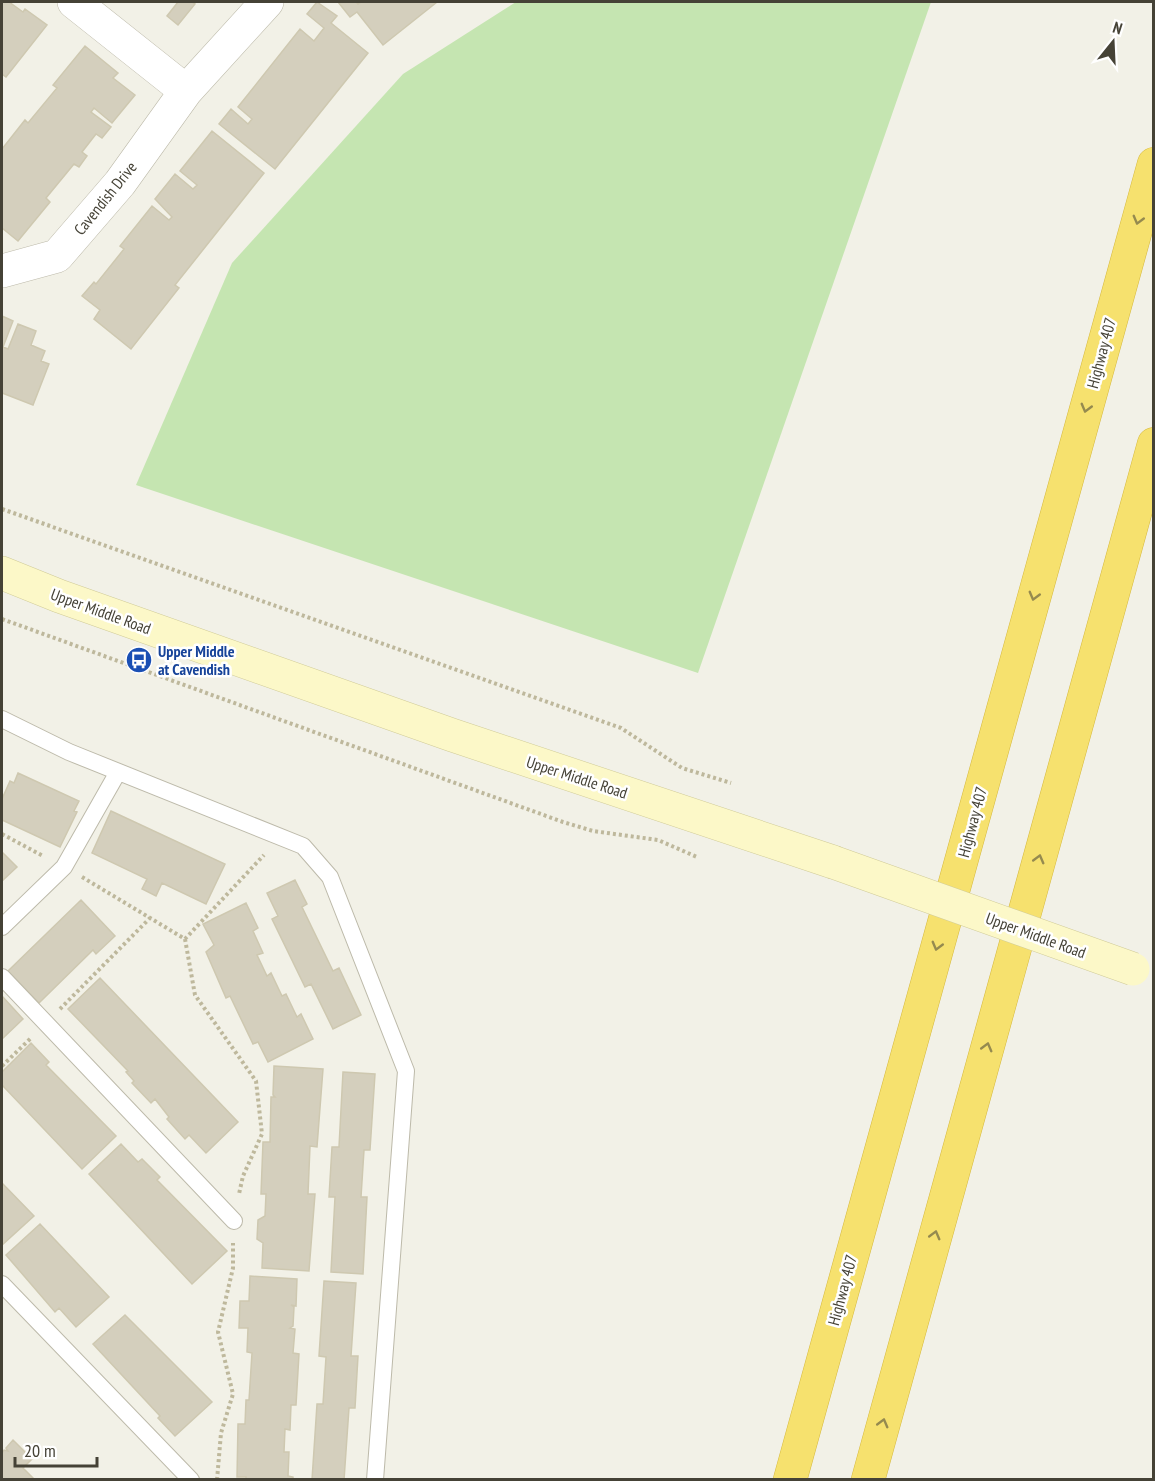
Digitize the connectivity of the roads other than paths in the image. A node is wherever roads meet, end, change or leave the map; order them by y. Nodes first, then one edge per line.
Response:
1 (74, 2) edge
2 (267, 2) edge
3 (186, 91) junction
4 (1154, 164) edge
5 (2, 272) edge
6 (1154, 444) edge
7 (2, 573) edge
8 (2, 719) edge
9 (118, 772) junction
10 (2, 927) edge
11 (1143, 973) edge
12 (2, 977) edge
13 (234, 1221) dead end
14 (2, 1284) edge
15 (191, 1479) edge
16 (375, 1479) edge
17 (790, 1479) edge
18 (868, 1479) edge

1 - 3 street
2 - 3 street, Cavendish Drive
3 - 5 street, Cavendish Drive
4 -> 17 highway, Highway 407
18 -> 6 highway
7 - 11 main road, Upper Middle Road, bridge
8 - 9 lane
9 - 10 lane
9 - 16 lane
12 - 13 lane
14 - 15 lane

